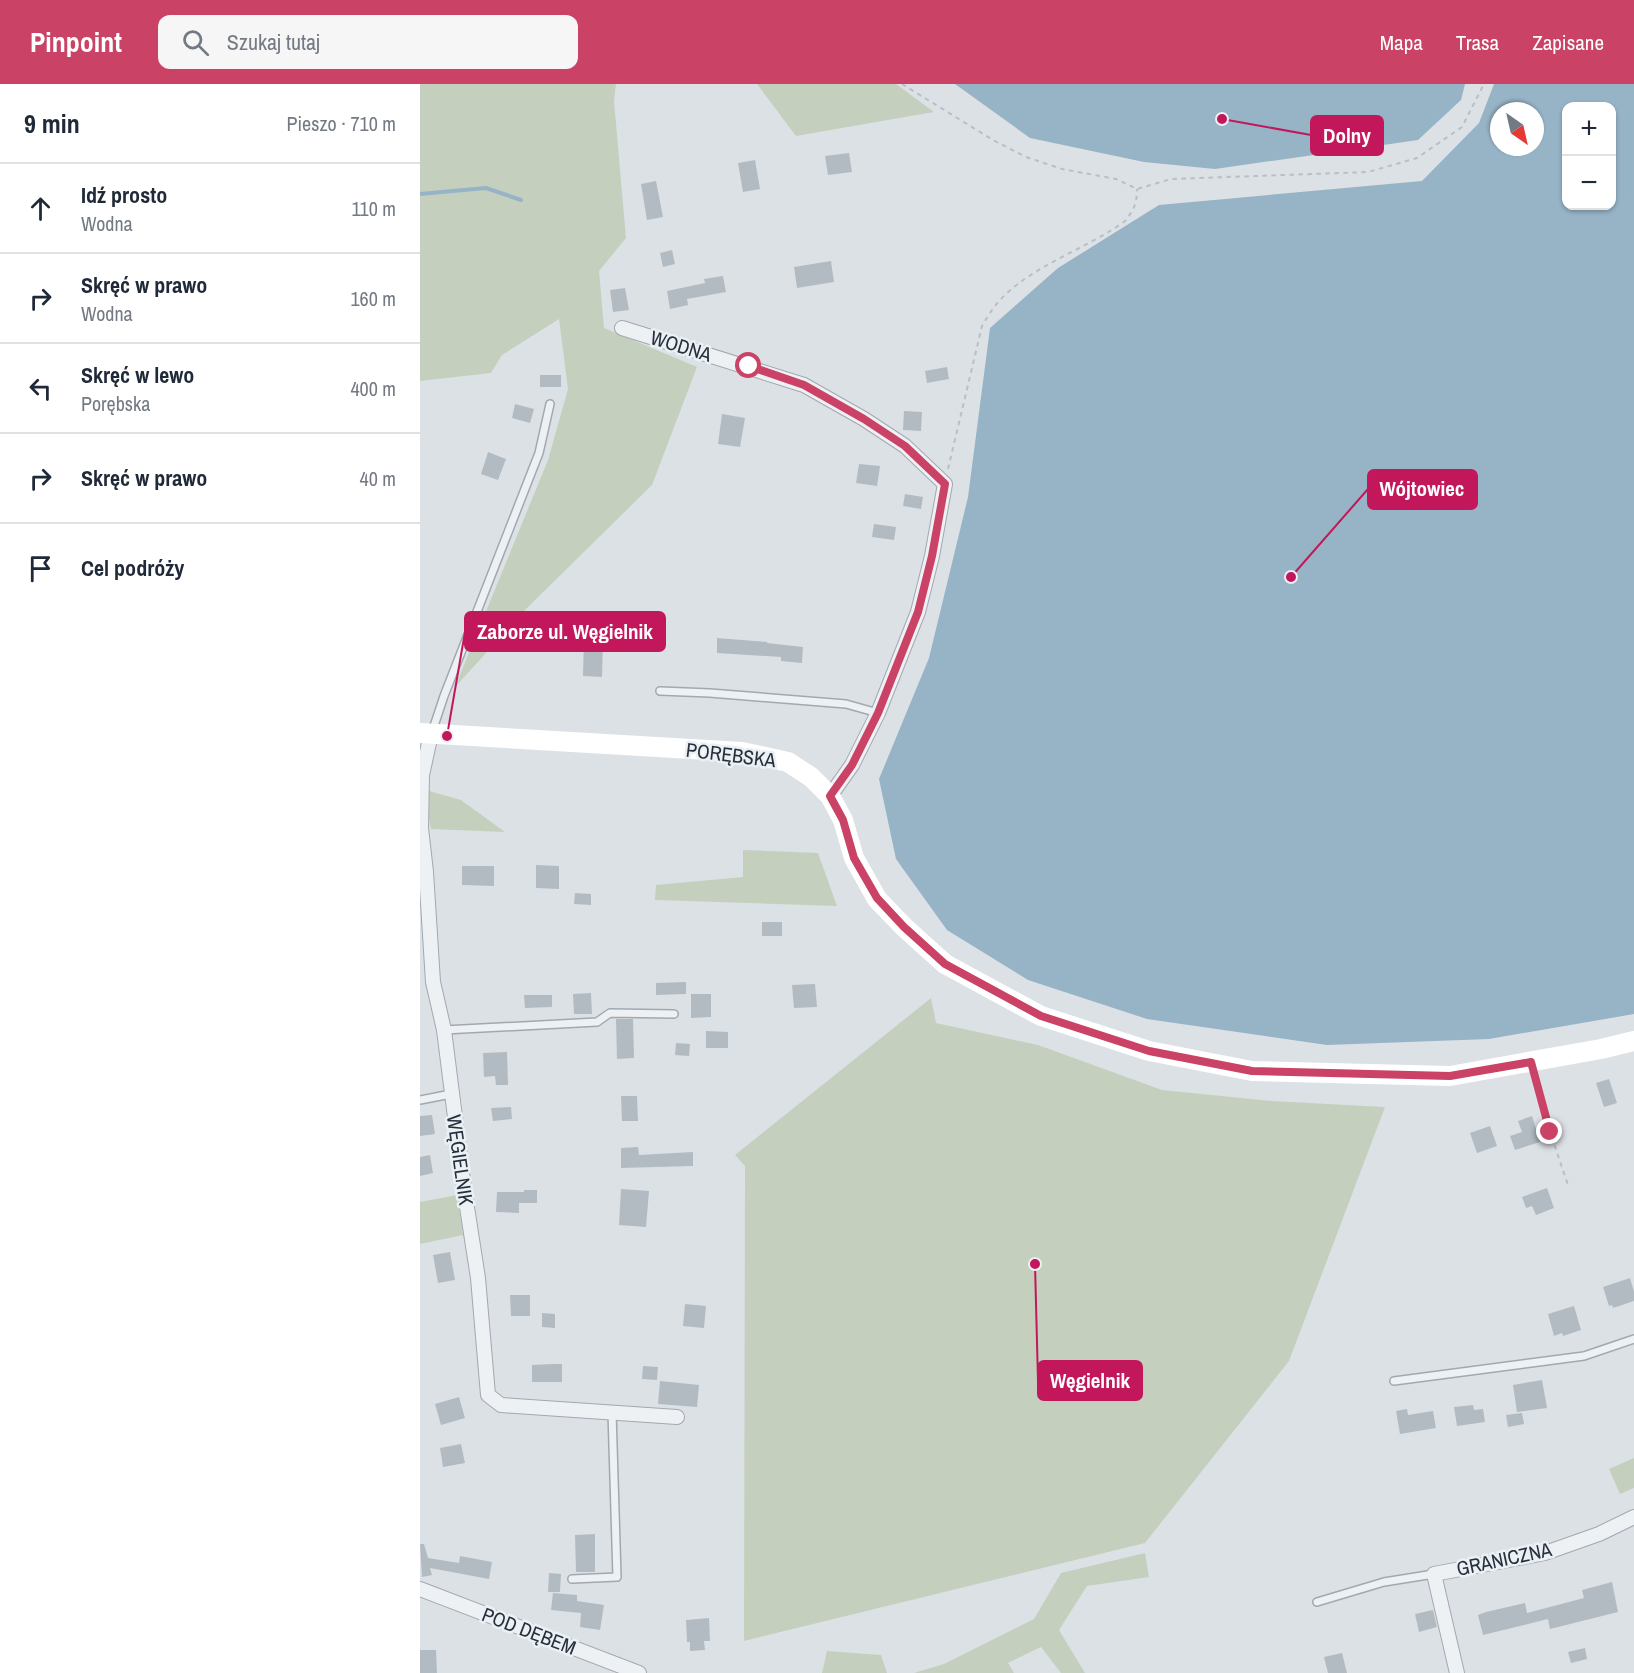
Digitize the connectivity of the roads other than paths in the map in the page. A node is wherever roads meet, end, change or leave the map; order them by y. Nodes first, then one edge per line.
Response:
1 (622, 328) dead end
2 (550, 404) dead end
3 (660, 691) dead end
4 (878, 713) junction
5 (426, 734) edge
6 (830, 796) junction
7 (420, 828) edge
8 (674, 1014) dead end
9 (444, 1030) junction
10 (1634, 1041) edge
11 (451, 1094) junction
12 (420, 1100) edge
13 (1634, 1339) edge
14 (1394, 1381) dead end
15 (612, 1412) junction
16 (677, 1417) dead end
17 (1634, 1517) edge
18 (1434, 1574) junction
19 (572, 1579) dead end
20 (420, 1589) edge
21 (1317, 1602) dead end
22 (639, 1673) edge
23 (1457, 1673) edge

1 - 4 street, WODNA
2 - 5 lane
3 - 4 lane
4 - 6 street
5 - 6 street, PORĘBSKA
5 - 7 street, WĘGIELNIK
6 - 10 street, PORĘBSKA
7 - 9 street, WĘGIELNIK
8 - 9 lane
9 - 11 street, WĘGIELNIK
11 - 12 lane
11 - 15 street, WĘGIELNIK
13 - 14 lane
15 - 16 street, WĘGIELNIK
15 - 19 lane
17 - 18 street, GRANICZNA
18 - 21 lane
18 - 23 street, GRANICZNA
20 - 22 street, POD DĘBEM

